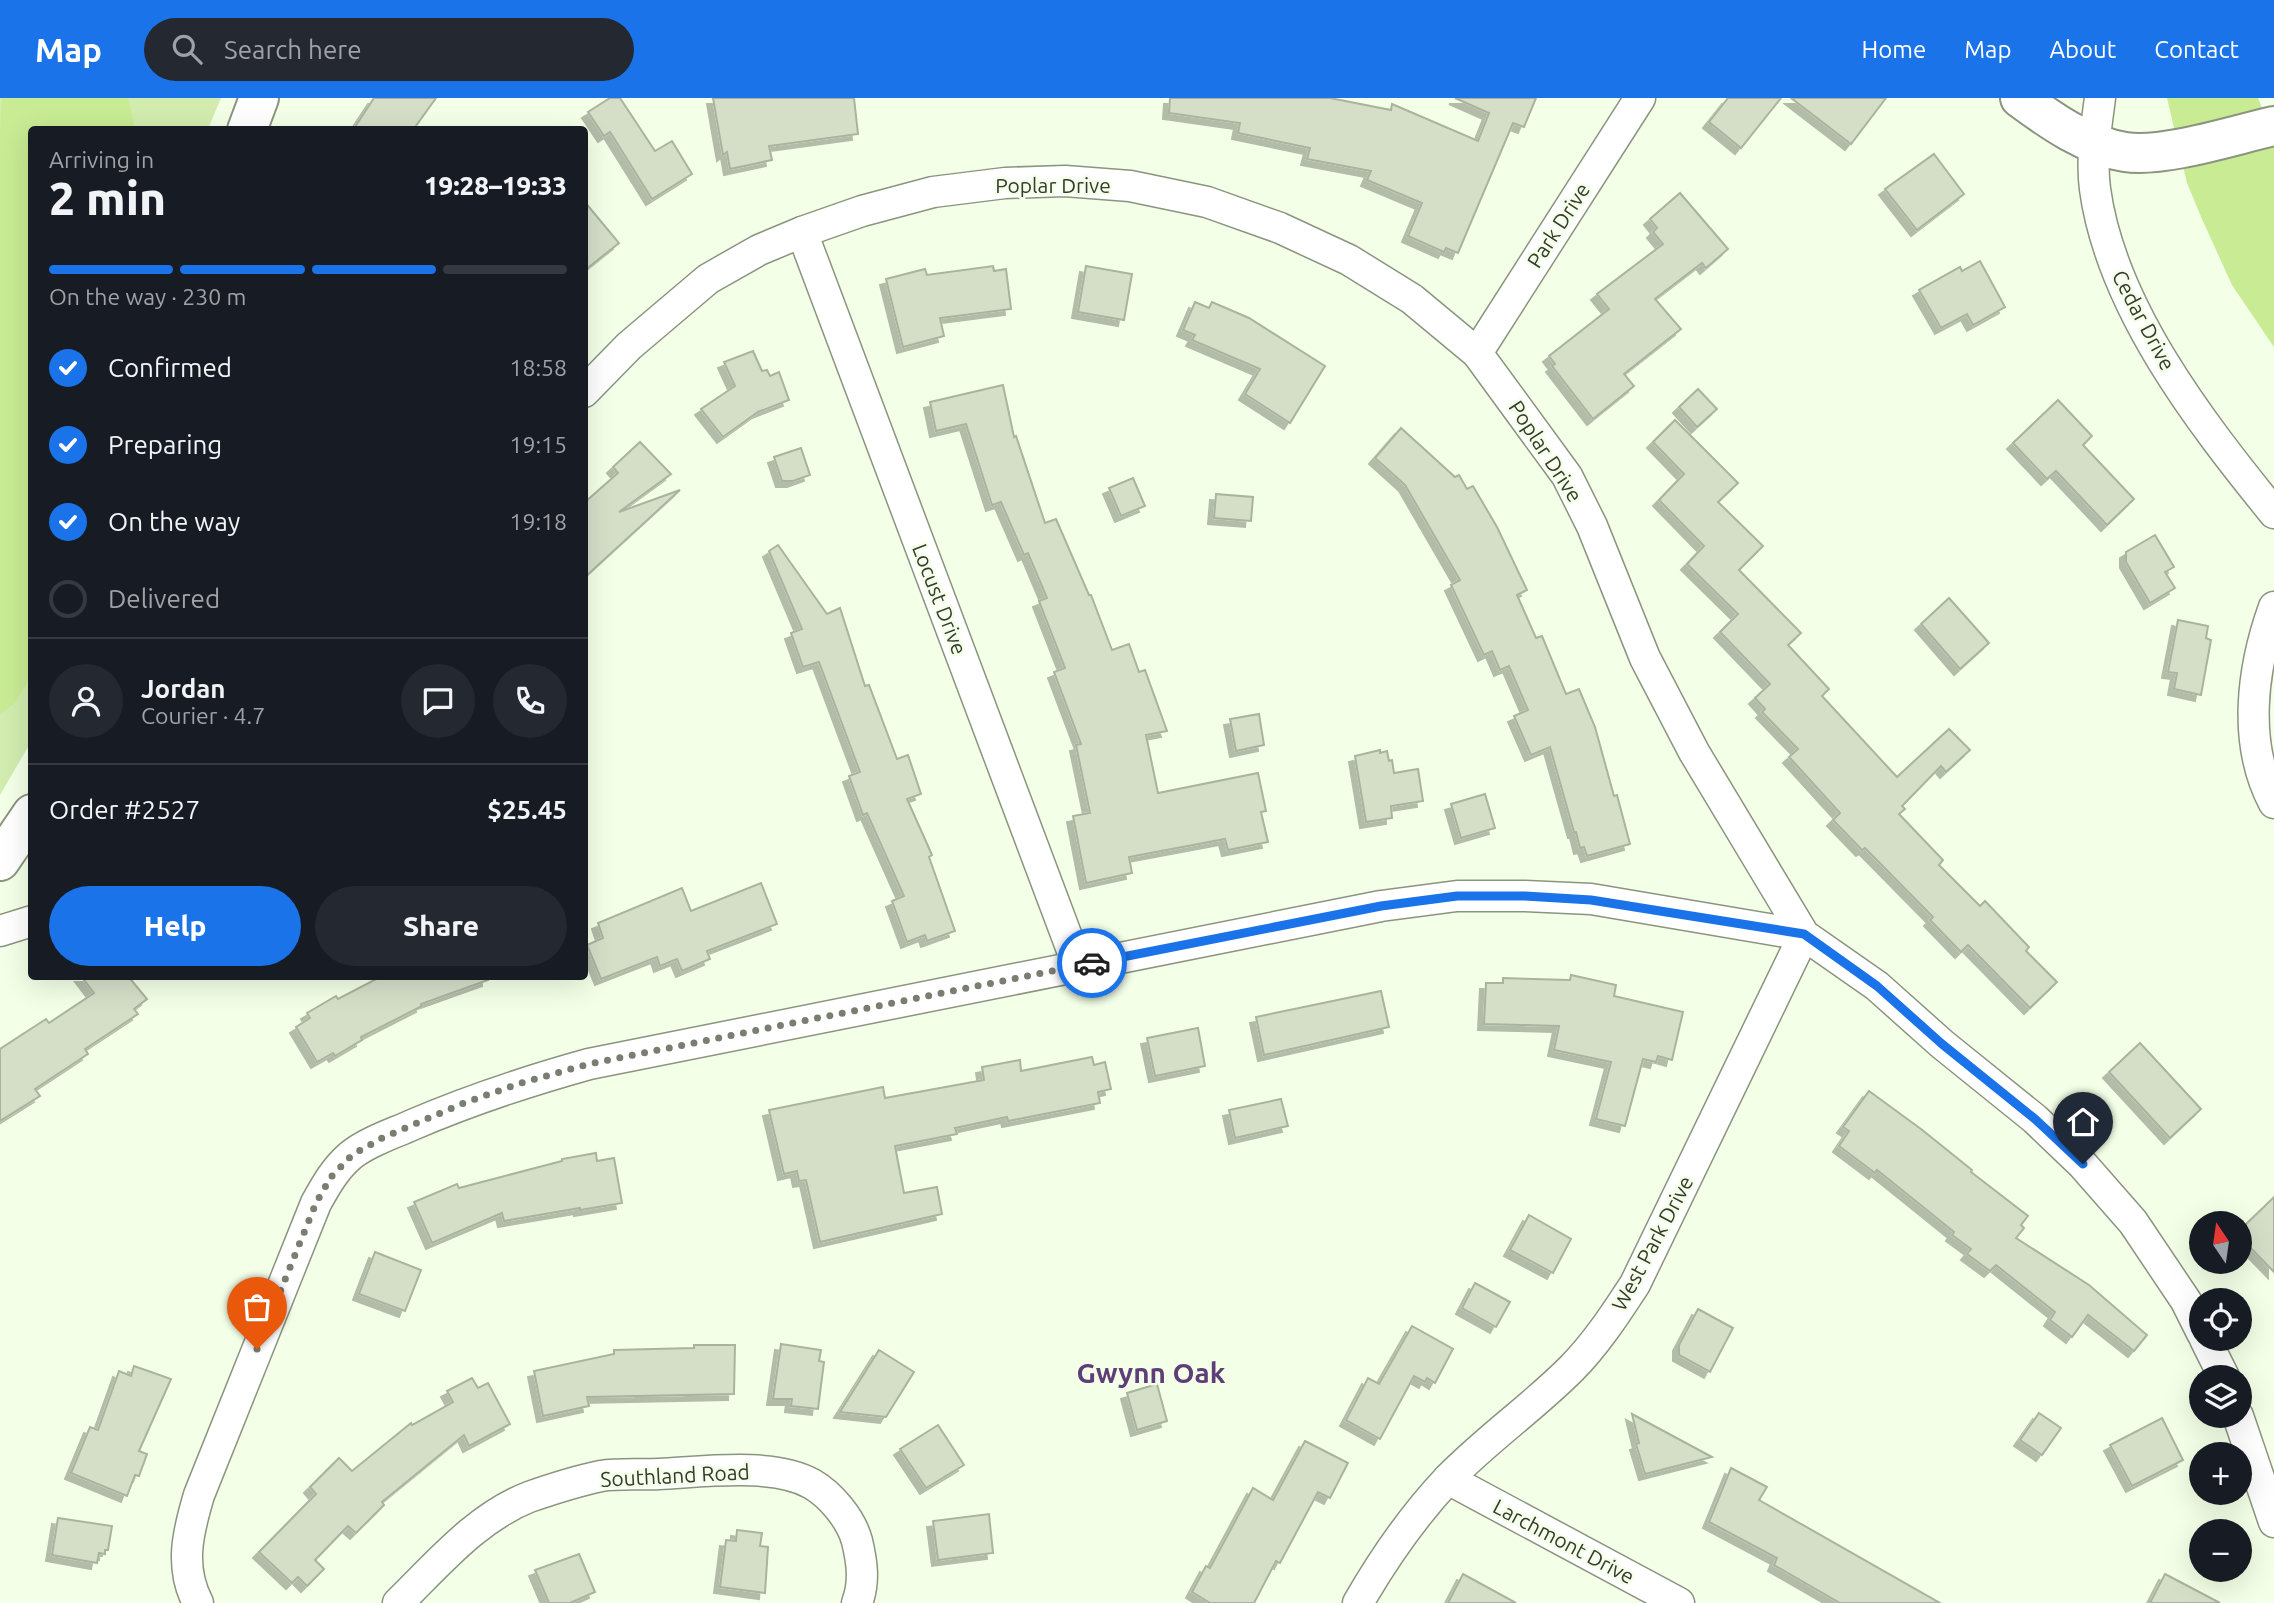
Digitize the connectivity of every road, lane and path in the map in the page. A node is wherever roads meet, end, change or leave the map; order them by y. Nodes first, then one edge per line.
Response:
1 (260, 98) edge
2 (1640, 98) edge
3 (2020, 98) edge
4 (2100, 98) edge
5 (249, 126) edge
6 (2274, 126) edge
7 (2094, 144) junction
8 (802, 232) junction
9 (1477, 353) junction
10 (588, 388) edge
11 (2274, 513) edge
12 (2274, 607) edge
13 (2274, 803) edge
14 (28, 820) edge
15 (0, 861) edge
16 (28, 922) edge
17 (0, 931) edge
18 (1804, 934) junction
19 (1078, 966) junction
20 (2189, 1307) edge
21 (2242, 1428) edge
22 (1448, 1479) junction
23 (2274, 1522) edge
24 (198, 1603) edge
25 (398, 1603) edge
26 (857, 1603) edge
27 (1358, 1603) edge
28 (1679, 1603) edge

1 - 5 main road
2 - 9 street, Park Drive
3 - 7 main road
4 - 7 street, Cedar Drive
6 - 7 main road
7 - 11 street, Cedar Drive
8 - 9 street, Poplar Drive
8 - 10 street, Poplar Drive
8 - 19 street, Locust Drive
9 - 18 street, Poplar Drive
12 - 13 street
14 - 15 main road
16 - 17 street
18 - 19 street
18 - 20 street, Poplar Drive
18 - 22 street, West Park Drive
19 - 24 street
21 - 23 street
22 - 27 street, West Park Drive
22 - 28 street, Larchmont Drive
25 - 26 street, Southland Road

